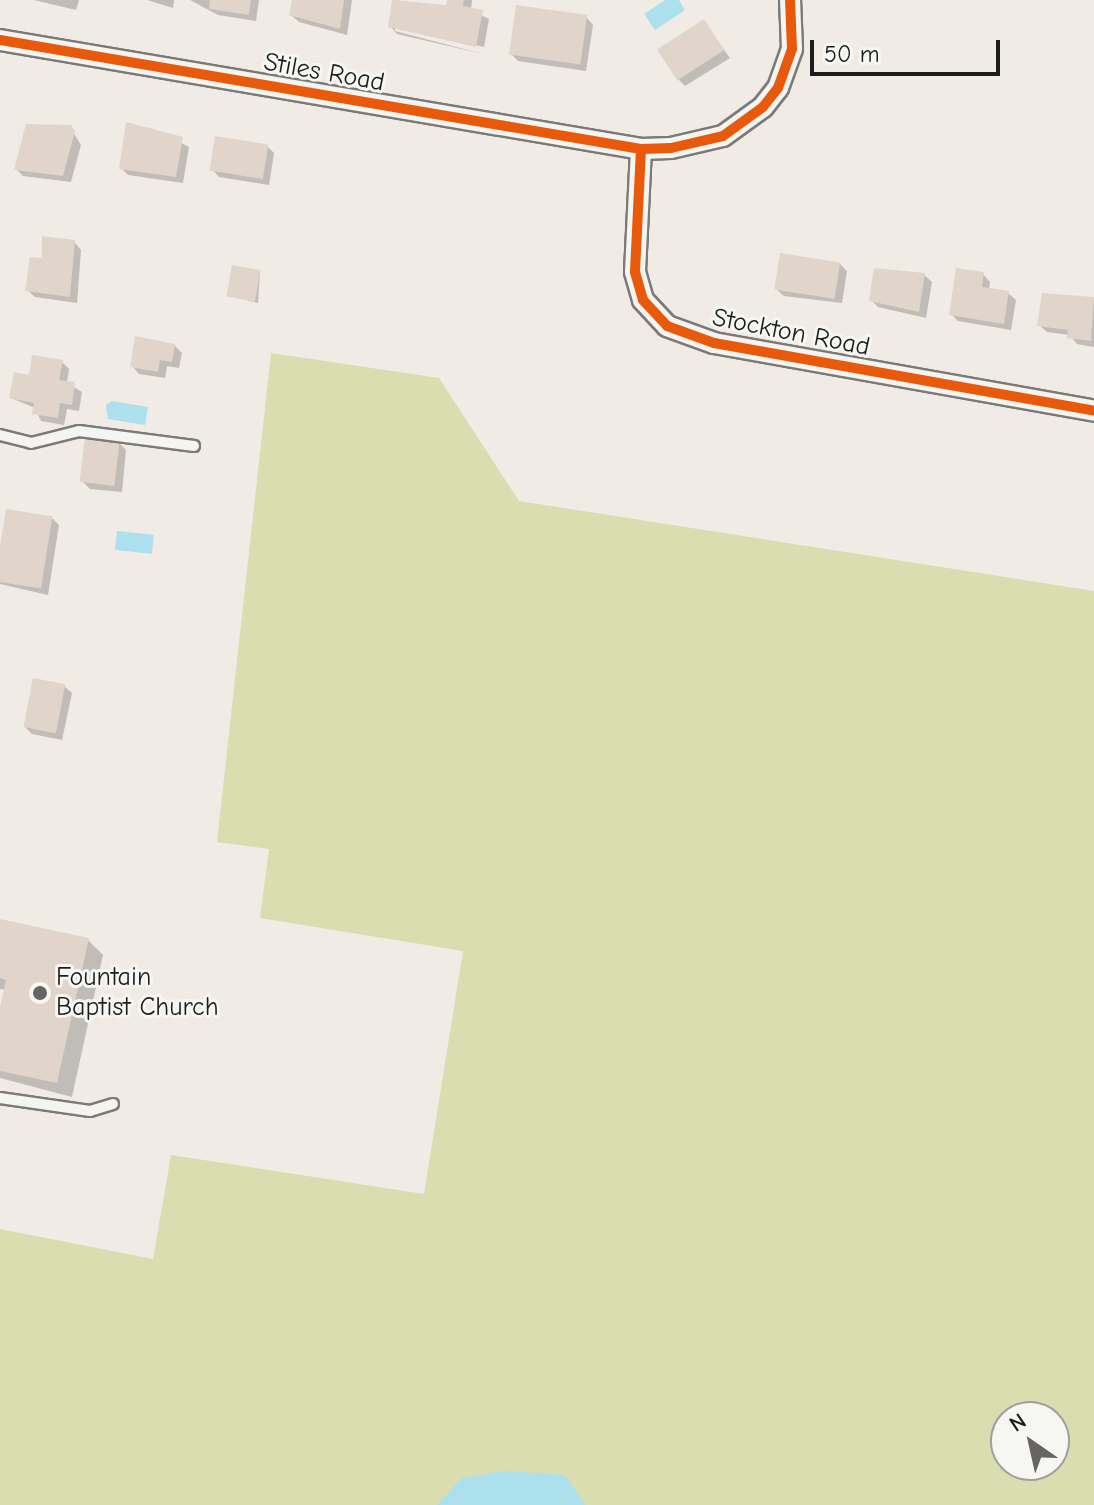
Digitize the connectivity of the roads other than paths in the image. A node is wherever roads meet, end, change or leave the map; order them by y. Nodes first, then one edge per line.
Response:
1 (790, 0) edge
2 (0, 40) edge
3 (641, 149) junction
4 (1094, 411) edge
5 (0, 435) edge
6 (194, 446) dead end
7 (0, 1098) edge
8 (113, 1104) dead end

1 - 3 street, Stiles Road
2 - 3 street, Stiles Road
3 - 4 street, Stockton Road
5 - 6 lane
7 - 8 lane

